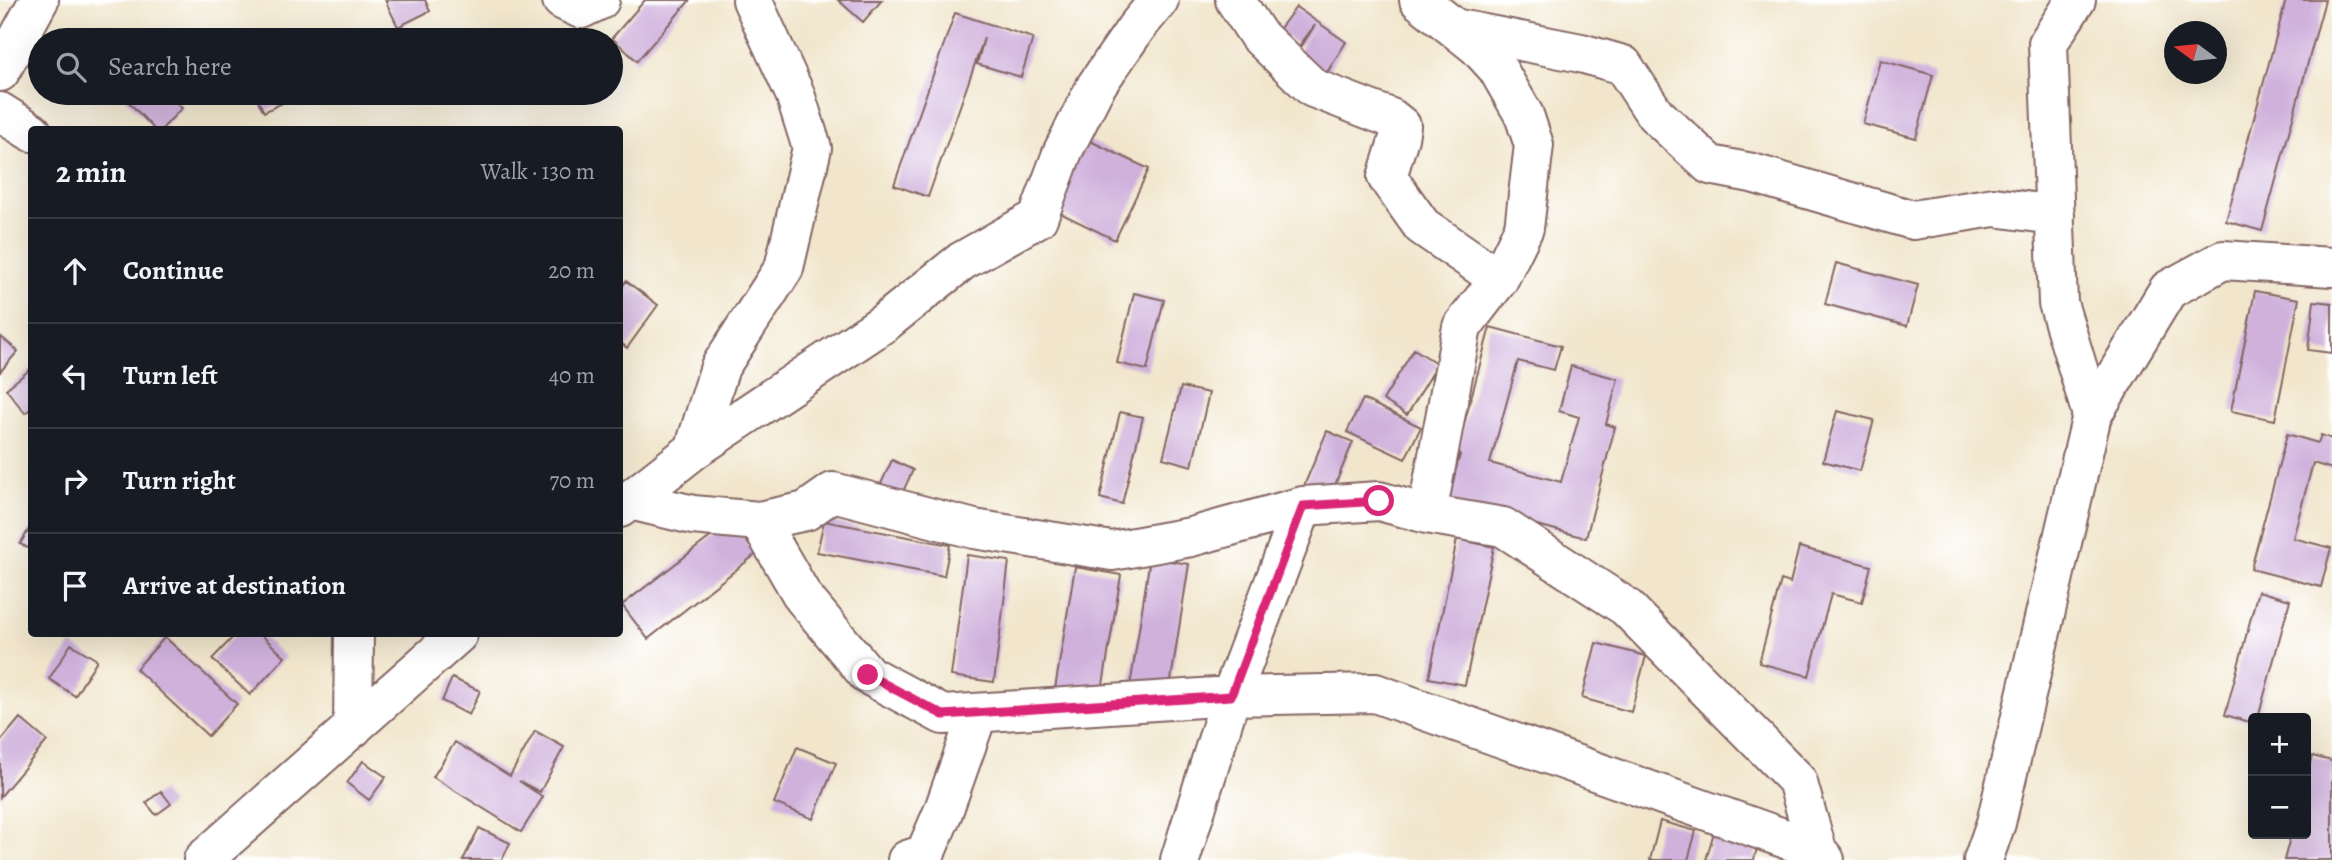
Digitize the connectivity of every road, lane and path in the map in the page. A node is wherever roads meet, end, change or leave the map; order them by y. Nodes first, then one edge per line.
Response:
1 (38, 0) edge
2 (562, 0) edge
3 (600, 0) edge
4 (752, 0) edge
5 (1159, 0) edge
6 (1235, 0) edge
7 (1419, 0) edge
8 (2076, 0) edge
9 (1454, 28) junction
10 (0, 72) edge
11 (0, 112) edge
12 (28, 130) edge
13 (2055, 215) junction
14 (2332, 267) edge
15 (1499, 279) junction
16 (2092, 415) junction
17 (694, 450) junction
18 (625, 504) edge
19 (1303, 506) junction
20 (1427, 513) junction
21 (759, 521) junction
22 (354, 637) edge
23 (455, 637) edge
24 (1231, 696) junction
25 (978, 713) junction
26 (353, 728) junction
27 (1821, 855) edge
28 (203, 860) edge
29 (907, 860) edge
30 (1180, 860) edge
31 (1983, 860) edge

1 - 10 street
2 - 3 street
4 - 17 street
5 - 17 street
6 - 15 street
7 - 9 street
8 - 13 street
9 - 13 street
9 - 15 street
11 - 12 street
13 - 16 street
14 - 16 street
15 - 20 street
16 - 31 street
17 - 18 street
18 - 21 street
19 - 20 street
19 - 21 street
19 - 24 street
20 - 27 street
21 - 25 street
22 - 26 street
23 - 26 street
24 - 25 street
24 - 27 street
24 - 30 street
25 - 29 street
26 - 28 street

